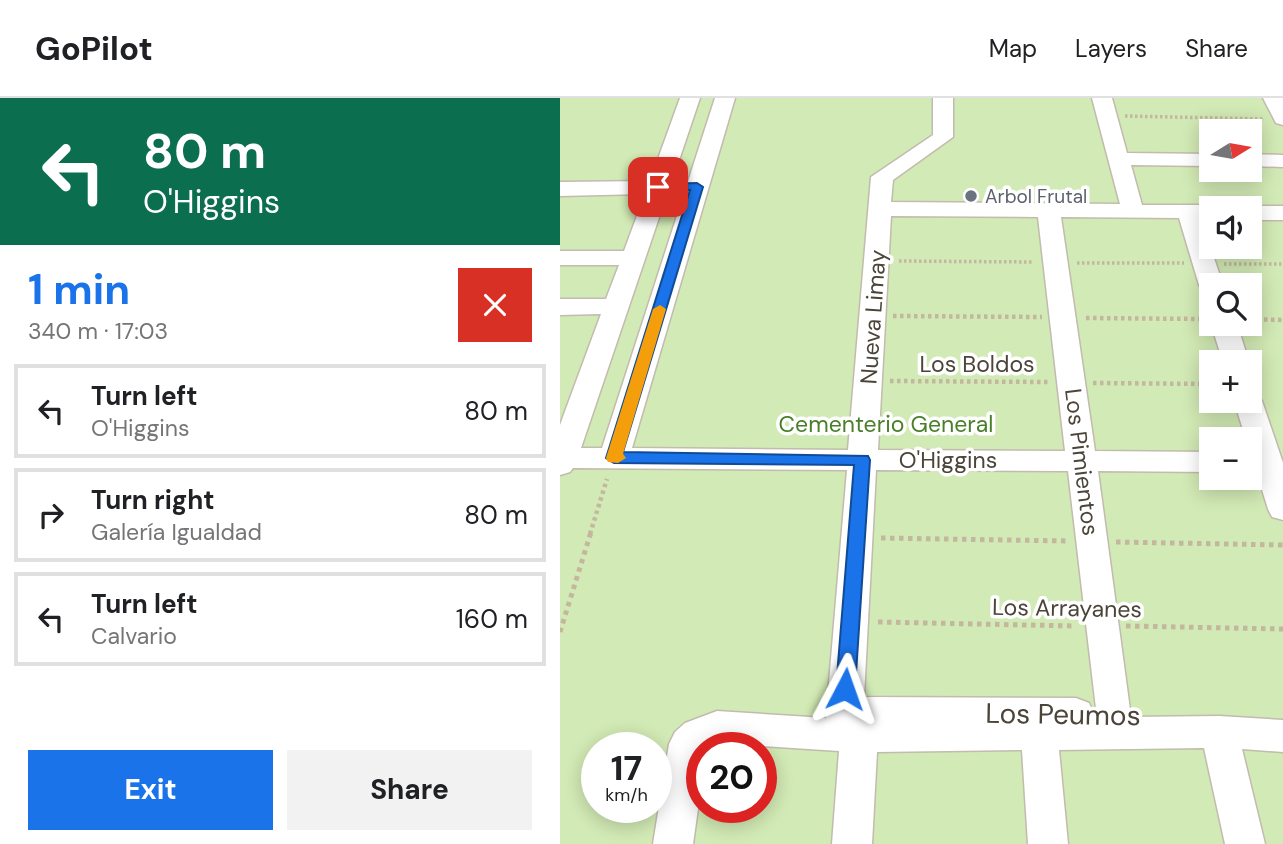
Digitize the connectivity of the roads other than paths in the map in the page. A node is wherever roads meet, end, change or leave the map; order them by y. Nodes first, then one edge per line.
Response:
1 (690, 98) edge
2 (725, 98) edge
3 (943, 98) edge
4 (1273, 98) edge
5 (1104, 107) edge
6 (1276, 119) edge
7 (1117, 159) junction
8 (1199, 160) edge
9 (1262, 160) edge
10 (1283, 161) edge
11 (658, 187) junction
12 (697, 187) junction
13 (560, 189) edge
14 (880, 209) junction
15 (1049, 211) junction
16 (1133, 211) junction
17 (1199, 212) edge
18 (1262, 212) edge
19 (1283, 213) edge
20 (560, 258) edge
21 (633, 258) junction
22 (616, 306) junction
23 (560, 307) edge
24 (571, 402) edge
25 (1252, 413) edge
26 (614, 458) junction
27 (561, 460) edge
28 (862, 460) junction
29 (1081, 461) junction
30 (1199, 462) edge
31 (1267, 463) edge
32 (1283, 509) edge
33 (1114, 714) junction
34 (1283, 716) edge
35 (849, 728) junction
36 (1219, 732) junction
37 (1039, 734) junction
38 (1283, 736) edge
39 (673, 844) edge
40 (852, 844) edge
41 (1048, 844) edge
42 (1245, 844) edge

1 - 11 street
2 - 12 street
3 - 14 street, Nueva Limay
4 - 6 street
5 - 7 street
7 - 8 street
7 - 16 street
9 - 10 street
11 - 12 street
11 - 13 street
11 - 21 street
12 - 26 street
14 - 15 street
14 - 28 street, Nueva Limay
15 - 16 street
15 - 29 street, Los Pimientos
16 - 17 street
18 - 19 street
20 - 21 street
21 - 22 street
22 - 23 street
22 - 24 street
24 - 27 street
25 - 31 street
26 - 27 street, O'Higgins
26 - 28 street, O'Higgins
28 - 29 street, O'Higgins
28 - 35 street, Nueva Limay
29 - 30 street, O'Higgins
29 - 33 street, Los Pimientos
31 - 32 street
33 - 34 street, Los Peumos
33 - 35 street, Los Peumos
35 - 37 street
35 - 39 street
35 - 40 street, Nueva Limay
36 - 37 street
36 - 38 street
36 - 42 street
37 - 41 street

